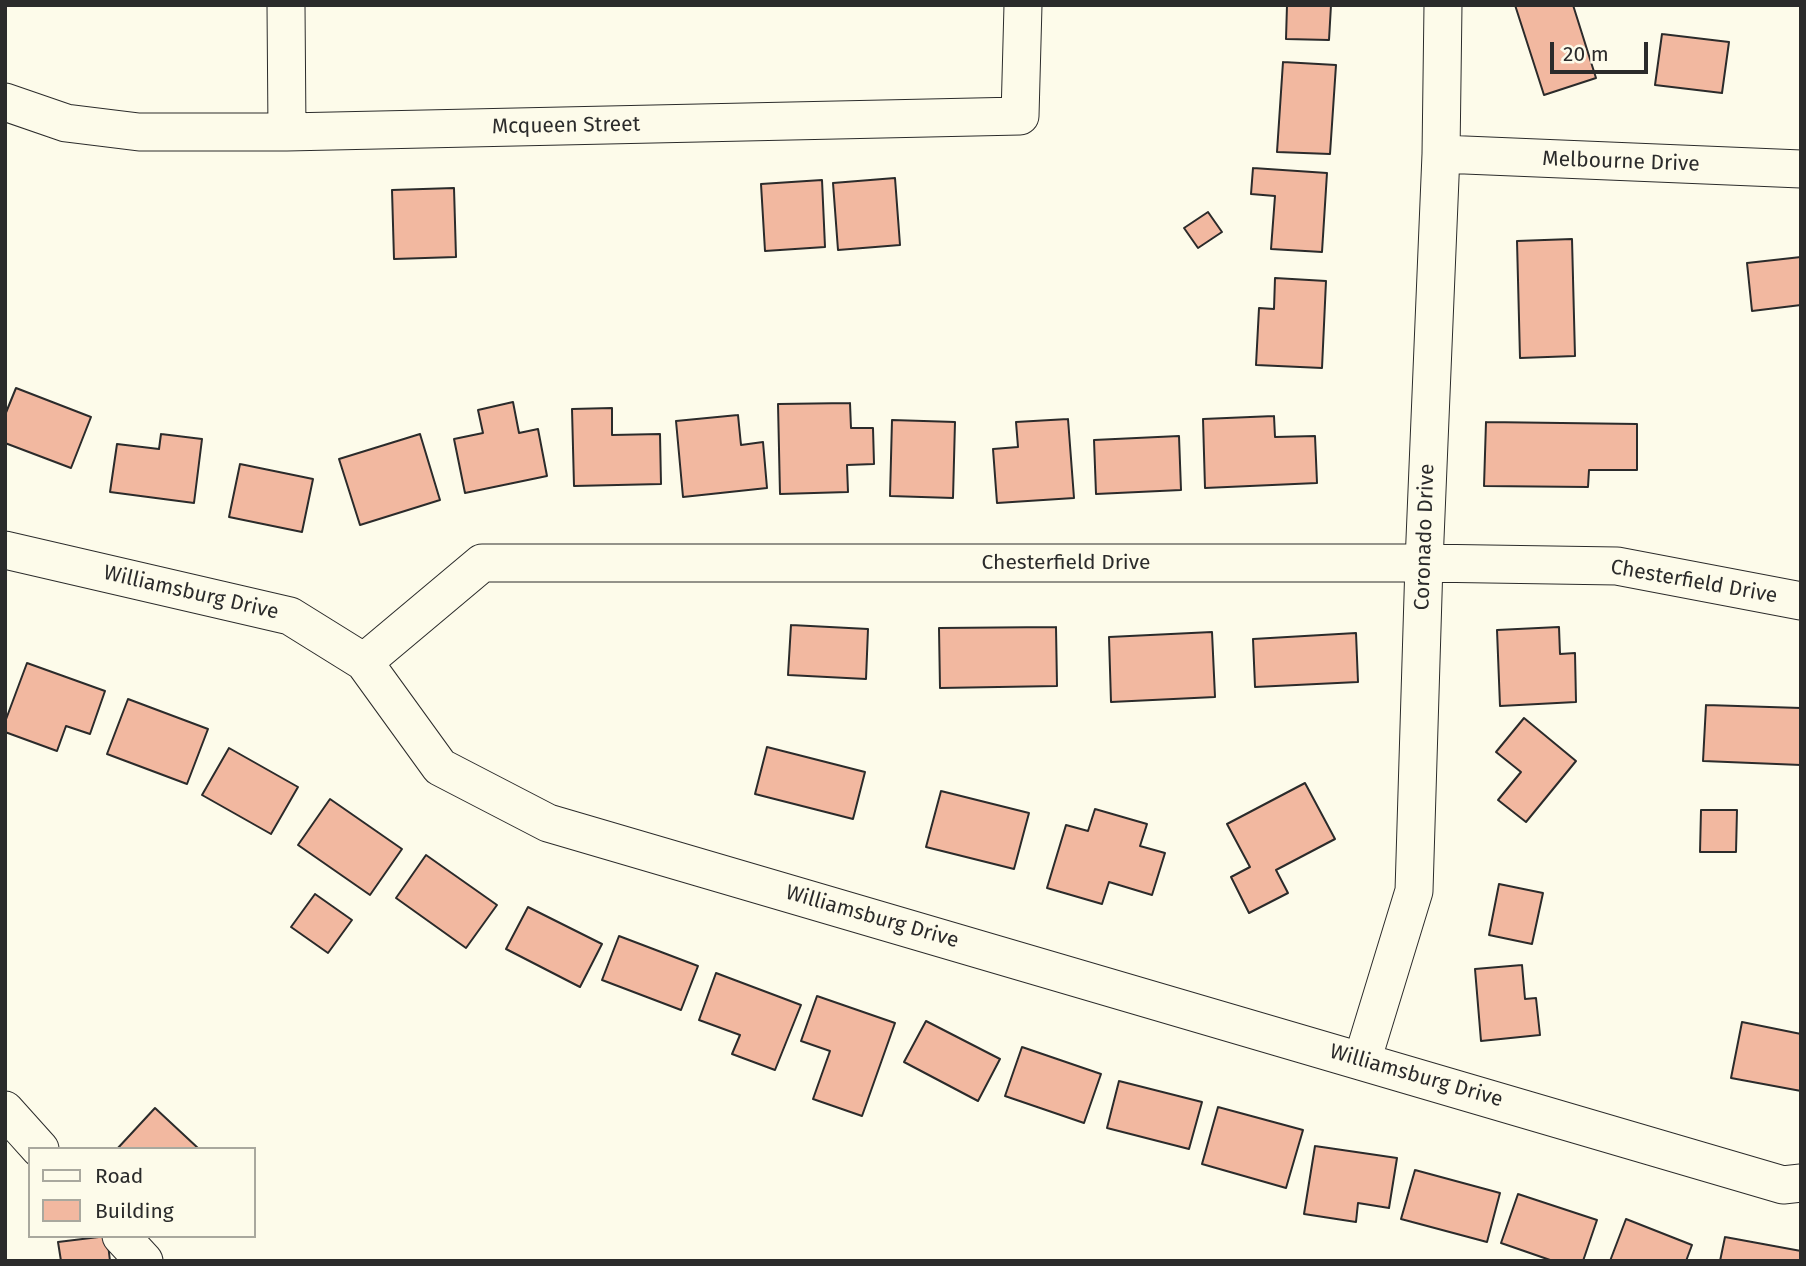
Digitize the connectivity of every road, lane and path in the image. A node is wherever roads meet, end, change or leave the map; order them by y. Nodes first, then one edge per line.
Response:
1 (286, 5) edge
2 (1023, 5) edge
3 (1443, 5) edge
4 (5, 102) edge
5 (287, 132) junction
6 (1441, 154) junction
7 (1801, 169) edge
8 (5, 550) edge
9 (1424, 563) junction
10 (1801, 601) edge
11 (364, 662) junction
12 (1362, 1060) junction
13 (5, 1110) edge
14 (38, 1147) edge
15 (1801, 1184) edge
16 (123, 1238) edge
17 (144, 1261) edge

1 - 5 street
2 - 5 street, Mcqueen Street
3 - 6 street, Coronado Drive
4 - 5 street, Mcqueen Street
6 - 7 street, Melbourne Drive
6 - 9 street, Coronado Drive
8 - 11 street, Williamsburg Drive
9 - 10 street, Chesterfield Drive
9 - 11 street, Chesterfield Drive
9 - 12 street, Coronado Drive
11 - 12 street, Williamsburg Drive
12 - 15 street, Williamsburg Drive
13 - 14 street
16 - 17 street

